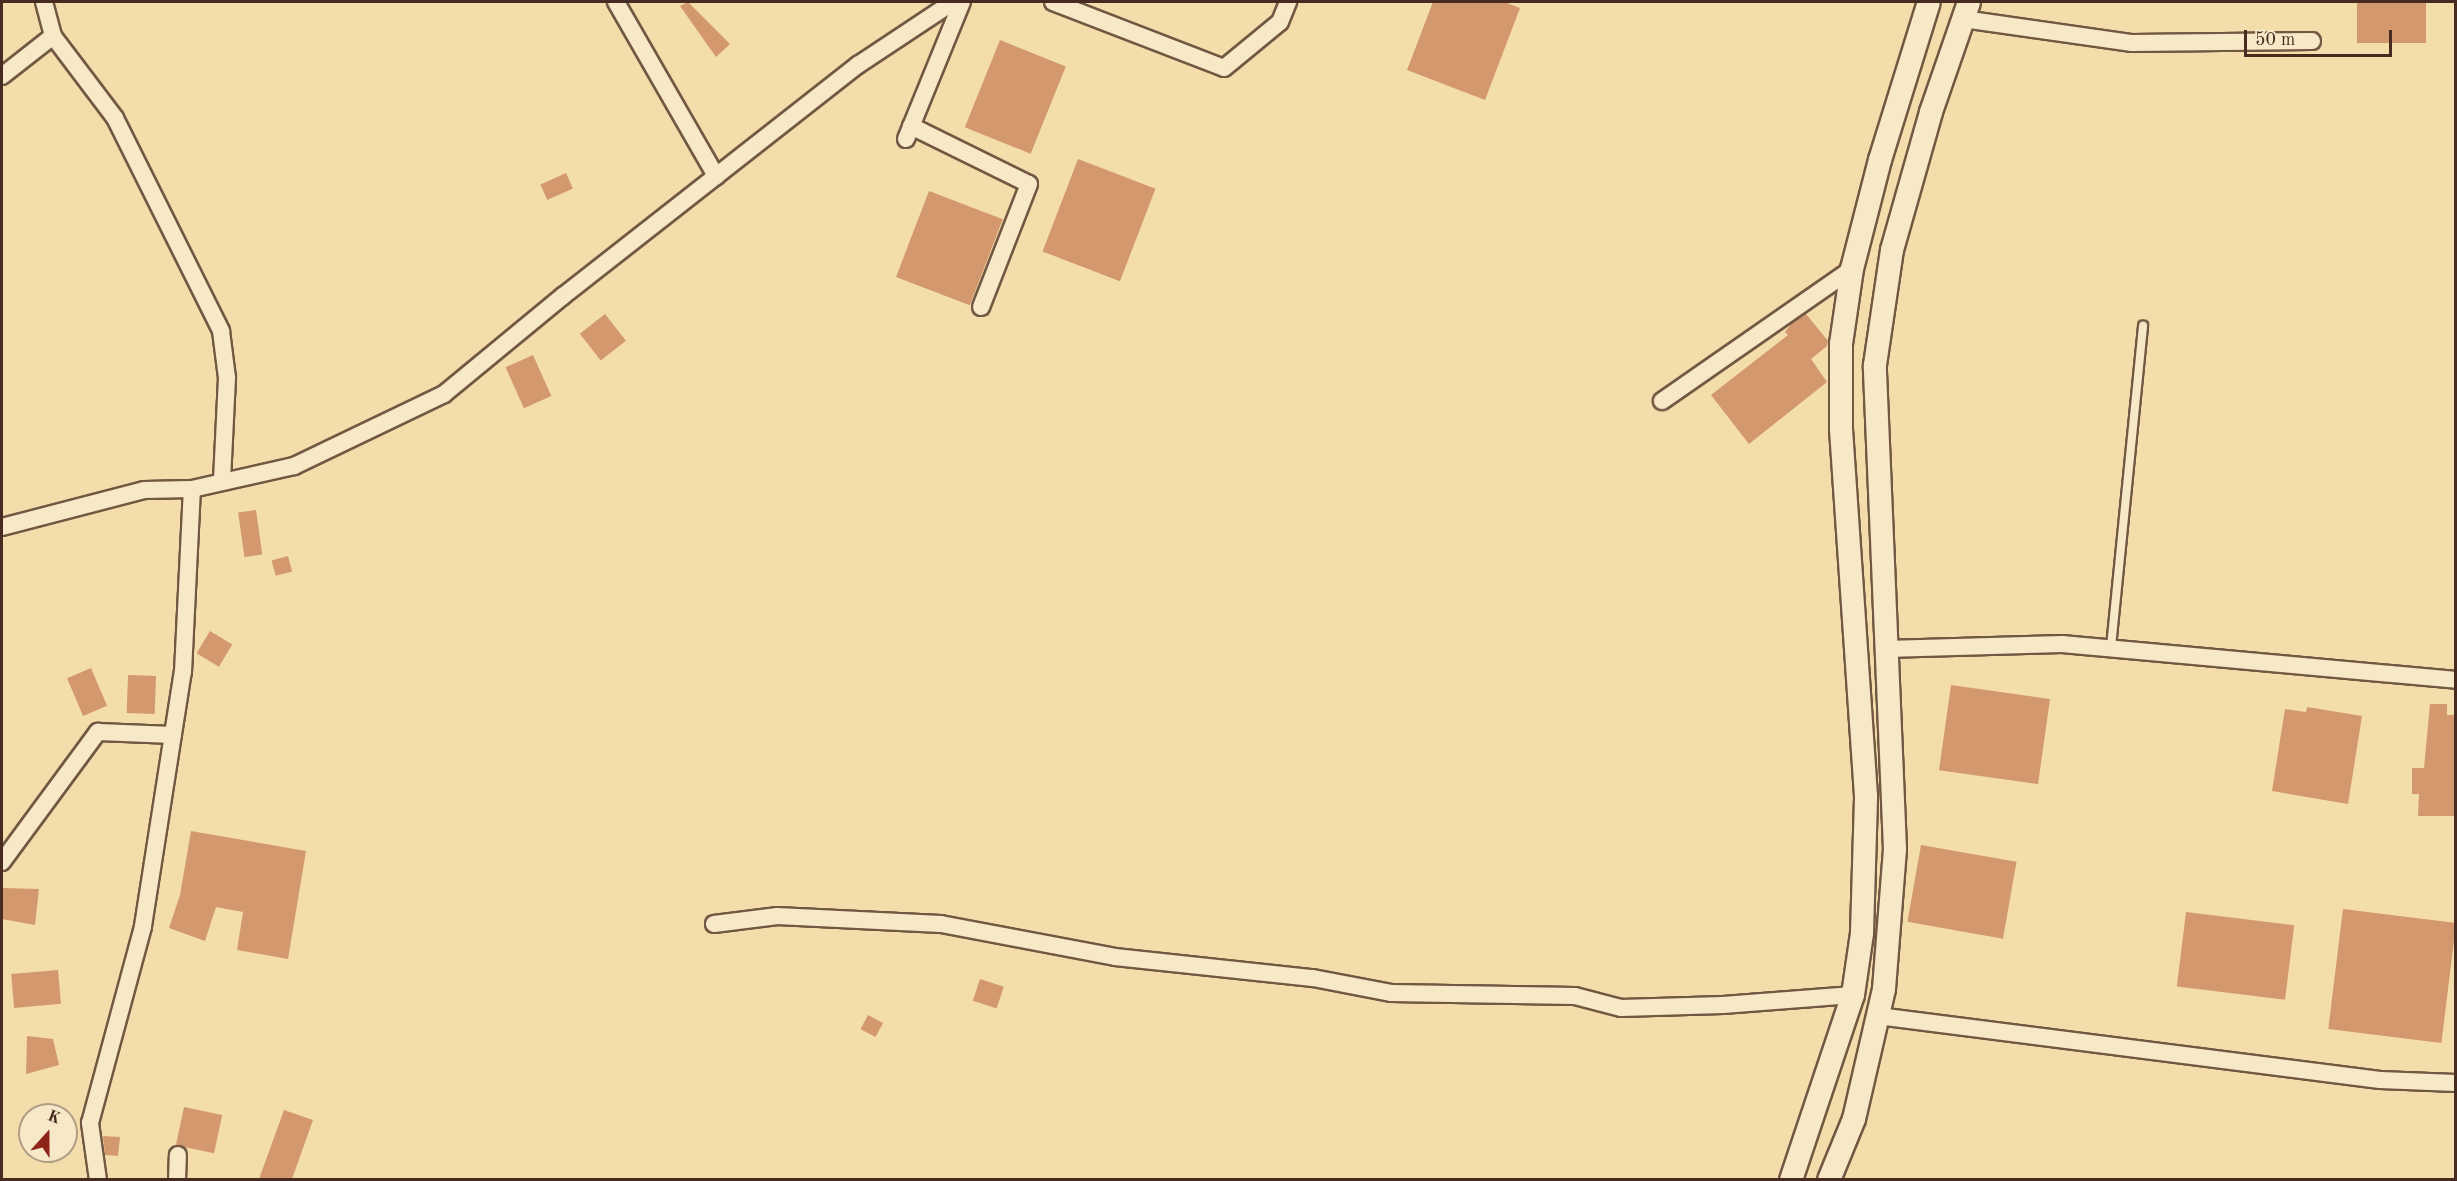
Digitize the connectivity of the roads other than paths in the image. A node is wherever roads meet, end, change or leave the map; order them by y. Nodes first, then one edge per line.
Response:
1 (44, 2) edge
2 (616, 2) edge
3 (953, 2) edge
4 (962, 2) edge
5 (1053, 2) edge
6 (1288, 2) edge
7 (1928, 5) edge
8 (1966, 10) edge
9 (53, 36) junction
10 (2312, 41) dead end
11 (2, 76) edge
12 (716, 176) junction
13 (1852, 269) junction
14 (981, 307) dead end
15 (2143, 326) dead end
16 (1662, 401) dead end
17 (222, 483) junction
18 (192, 489) junction
19 (2, 527) edge
20 (2111, 647) junction
21 (1885, 650) junction
22 (2456, 680) edge
23 (173, 735) junction
24 (2, 862) edge
25 (714, 924) dead end
26 (1853, 995) junction
27 (1878, 1016) junction
28 (2456, 1083) edge
29 (1818, 1106) junction
30 (1854, 1119) junction
31 (178, 1155) dead end
32 (98, 1179) edge
33 (177, 1179) edge
34 (1791, 1179) edge
35 (1829, 1179) edge

1 - 9 street
2 - 12 street
3 - 12 street
4 - 14 street
5 - 6 street
7 - 8 main road
7 - 13 main road
8 - 10 street
8 - 21 main road
9 - 11 street
9 - 17 street
12 - 17 street
13 - 16 street
13 - 26 main road
15 - 20 lane
17 - 18 street
18 - 19 street
18 - 23 street
20 - 21 street
20 - 22 street
21 - 27 main road
23 - 24 street
23 - 32 street
25 - 26 street
26 - 29 main road
27 - 28 street
27 - 30 main road
29 - 30 main road
29 - 34 main road
30 - 35 main road
31 - 33 street

